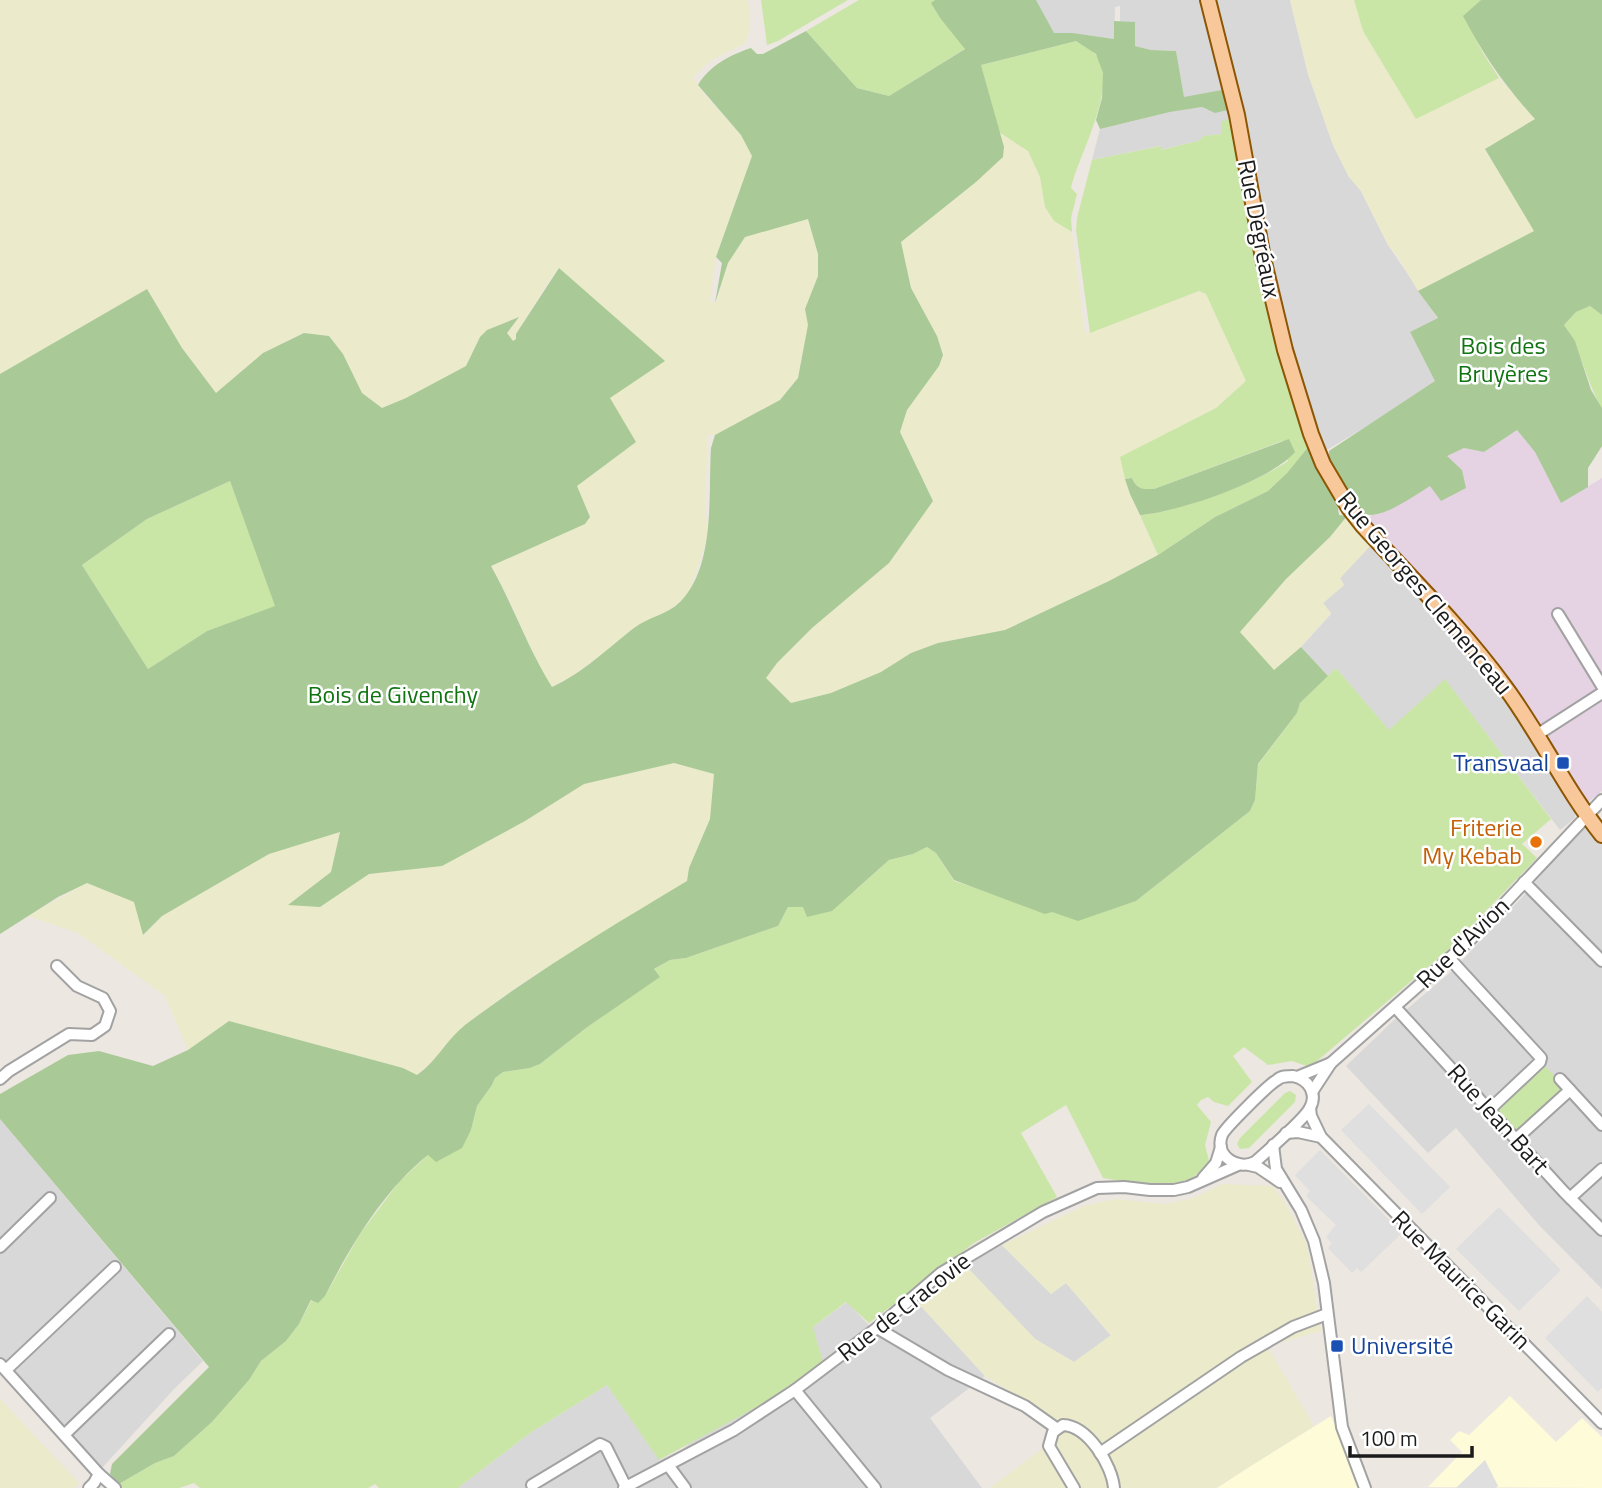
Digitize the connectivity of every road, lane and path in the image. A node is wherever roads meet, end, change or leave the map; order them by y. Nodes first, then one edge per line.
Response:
1 (1208, 0) edge
2 (1319, 455) joint
3 (1558, 614) dead end
4 (1602, 686) edge
5 (1602, 693) edge
6 (1536, 733) junction
7 (1602, 800) edge
8 (1586, 815) junction
9 (1602, 835) edge
10 (1524, 882) junction
11 (1450, 959) junction
12 (1602, 961) edge
13 (57, 967) dead end
14 (1395, 1007) junction
15 (1331, 1063) junction
16 (1297, 1077) junction
17 (0, 1079) edge
18 (1560, 1079) dead end
19 (1570, 1090) junction
20 (1312, 1092) junction
21 (1310, 1108) junction
22 (1489, 1110) junction
23 (1602, 1125) edge
24 (1286, 1133) junction
25 (1321, 1137) junction
26 (1516, 1139) junction
27 (1273, 1145) junction
28 (1221, 1147) junction
29 (1244, 1165) junction
30 (1602, 1169) edge
31 (1200, 1181) junction
32 (1285, 1185) junction
33 (50, 1198) dead end
34 (1570, 1198) junction
35 (1602, 1230) edge
36 (0, 1247) edge
37 (115, 1267) dead end
38 (1327, 1314) junction
39 (877, 1328) junction
40 (169, 1334) dead end
41 (3, 1367) edge
42 (795, 1390) junction
43 (1602, 1423) edge
44 (1056, 1428) junction
45 (65, 1434) junction
46 (1100, 1453) junction
47 (668, 1465) junction
48 (99, 1474) junction
49 (532, 1485) dead end
50 (625, 1487) edge
51 (89, 1488) edge
52 (115, 1488) edge
53 (685, 1488) edge
54 (875, 1488) edge
55 (1074, 1488) edge
56 (1114, 1488) edge
57 (1365, 1488) edge

1 - 2 main road, Rue Dégréaux
2 - 6 main road, Rue Georges Clemenceau
3 - 4 street
5 - 6 street
6 - 8 main road, Rue Georges Clemenceau
7 - 8 street, Rue d'Avion
8 - 9 main road, Rue Georges Clemenceau
8 - 10 street, Rue d'Avion
10 - 11 street, Rue d'Avion
10 - 12 street
11 - 14 street, Rue d'Avion
11 - 22 street
13 - 17 street
14 - 15 street, Rue d'Avion
14 - 22 street, Rue Jean Bart
15 - 16 street, Rue d'Avion
15 - 20 street, Rue d'Avion
16 - 20 street
16 - 28 street, Rue d'Avion
18 - 19 street
19 - 23 street
19 - 26 street
20 - 21 street
21 - 24 street, Rue de Cracovie
21 - 25 street, Rue Maurice Garin
22 - 26 street, Rue Jean Bart
24 - 25 street
24 - 27 street, Rue de Cracovie
25 - 43 street, Rue Maurice Garin
26 - 34 street, Rue Jean Bart
27 - 29 street, Rue de Cracovie
27 - 32 street
28 - 29 street
28 - 31 street
29 - 31 street, Rue de Cracovie
29 - 32 street
30 - 34 street
31 - 39 street, Rue de Cracovie
32 - 38 street
33 - 36 street
34 - 35 street, Rue Jean Bart
37 - 41 street
38 - 46 street
38 - 57 street
39 - 42 street, Rue de Cracovie
39 - 44 street
40 - 45 street
41 - 45 street
42 - 47 street, Rue de Cracovie
42 - 54 street
44 - 46 street
44 - 55 street
45 - 48 street
46 - 56 street
47 - 50 street, Rue de Cracovie
47 - 53 street
48 - 51 street
48 - 52 street
49 - 50 street

